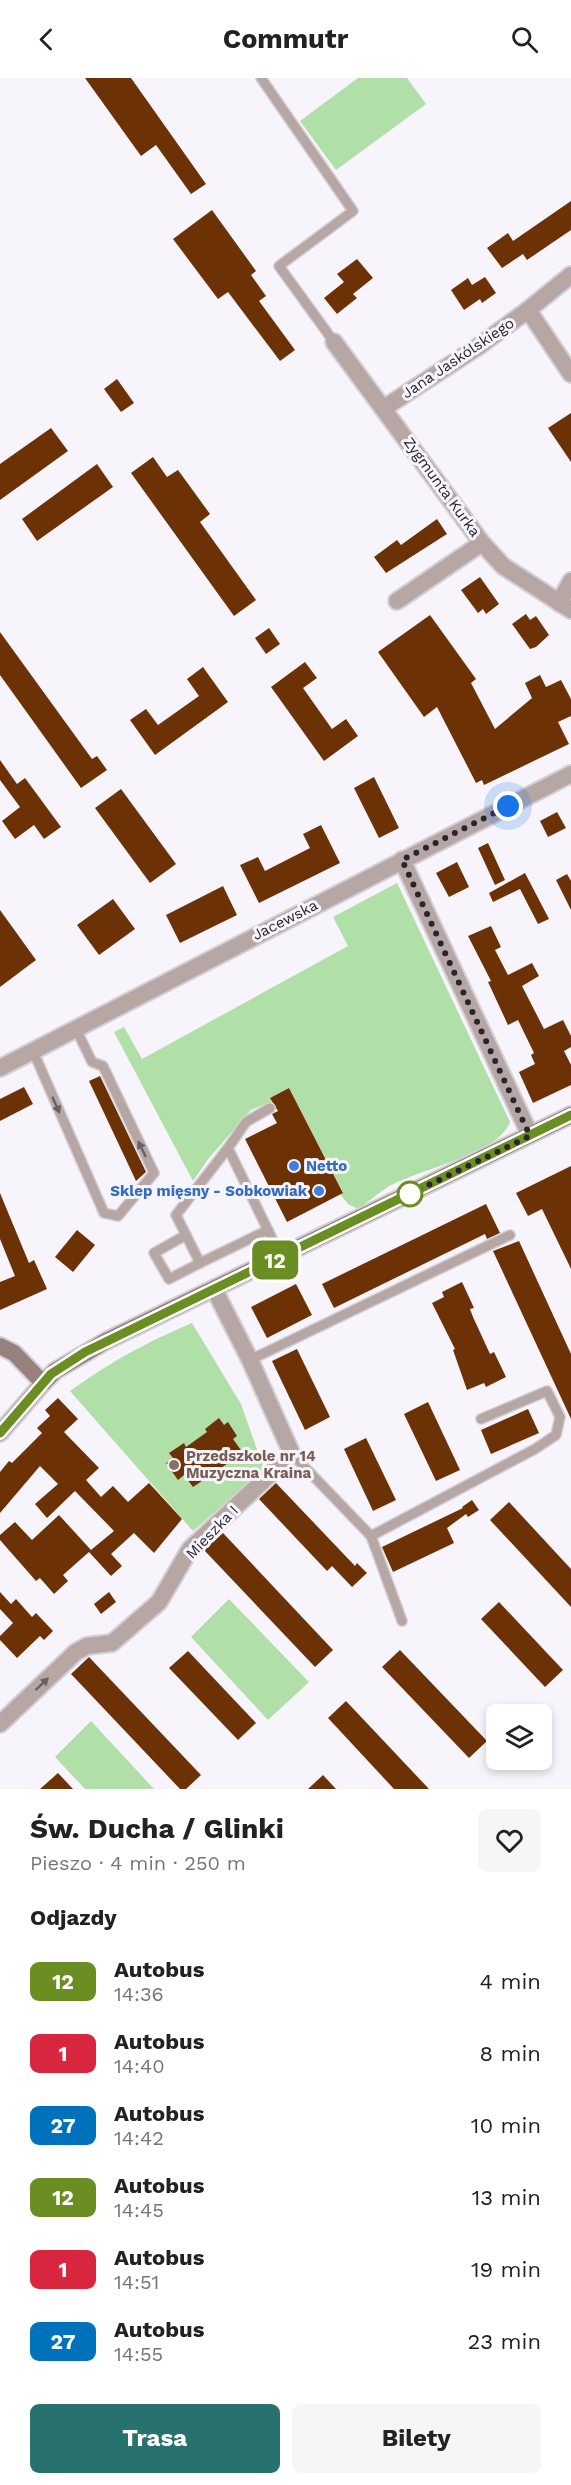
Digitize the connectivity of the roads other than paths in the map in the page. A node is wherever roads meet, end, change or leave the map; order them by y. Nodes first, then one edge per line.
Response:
1 (261, 78) edge
2 (571, 275) edge
3 (528, 310) junction
4 (334, 342) joint
5 (571, 374) edge
6 (384, 408) junction
7 (482, 543) junction
8 (571, 581) edge
9 (397, 601) dead end
10 (565, 606) edge
11 (571, 774) edge
12 (402, 860) junction
13 (76, 1029) junction
14 (33, 1051) junction
15 (0, 1068) edge
16 (270, 1108) dead end
17 (571, 1115) edge
18 (530, 1136) junction
19 (228, 1148) junction
20 (268, 1230) junction
21 (186, 1235) junction
22 (510, 1235) dead end
23 (281, 1257) junction
24 (200, 1263) junction
25 (214, 1289) junction
26 (0, 1346) edge
27 (250, 1360) junction
28 (43, 1383) junction
29 (482, 1419) dead end
30 (0, 1433) edge
31 (292, 1454) junction
32 (371, 1536) junction
33 (402, 1621) dead end
34 (0, 1724) edge

1 - 4 lane
2 - 3 street
3 - 5 street, Jana Jaskólskiego
3 - 6 street, Jana Jaskólskiego
4 - 6 street, Zygmunta Kurka
6 - 7 street, Zygmunta Kurka
7 - 9 street
7 - 10 street, Zygmunta Kurka
8 - 10 street
11 - 12 street, Jacewska
12 - 13 street, Jacewska
12 - 18 street
13 - 14 street, Jacewska
14 -> 13 lane
14 - 15 street, Jacewska
16 - 19 lane
17 - 18 main road
18 - 23 main road
19 - 20 lane
19 - 21 lane
20 - 23 lane
20 - 24 lane
21 - 24 lane
21 - 24 lane
22 - 27 lane
23 - 25 main road
25 - 27 street
25 - 28 main road
26 - 28 main road
27 - 31 street
28 - 30 street
29 - 32 lane
31 - 32 lane
34 -> 31 street, Mieszka I
32 - 33 lane

